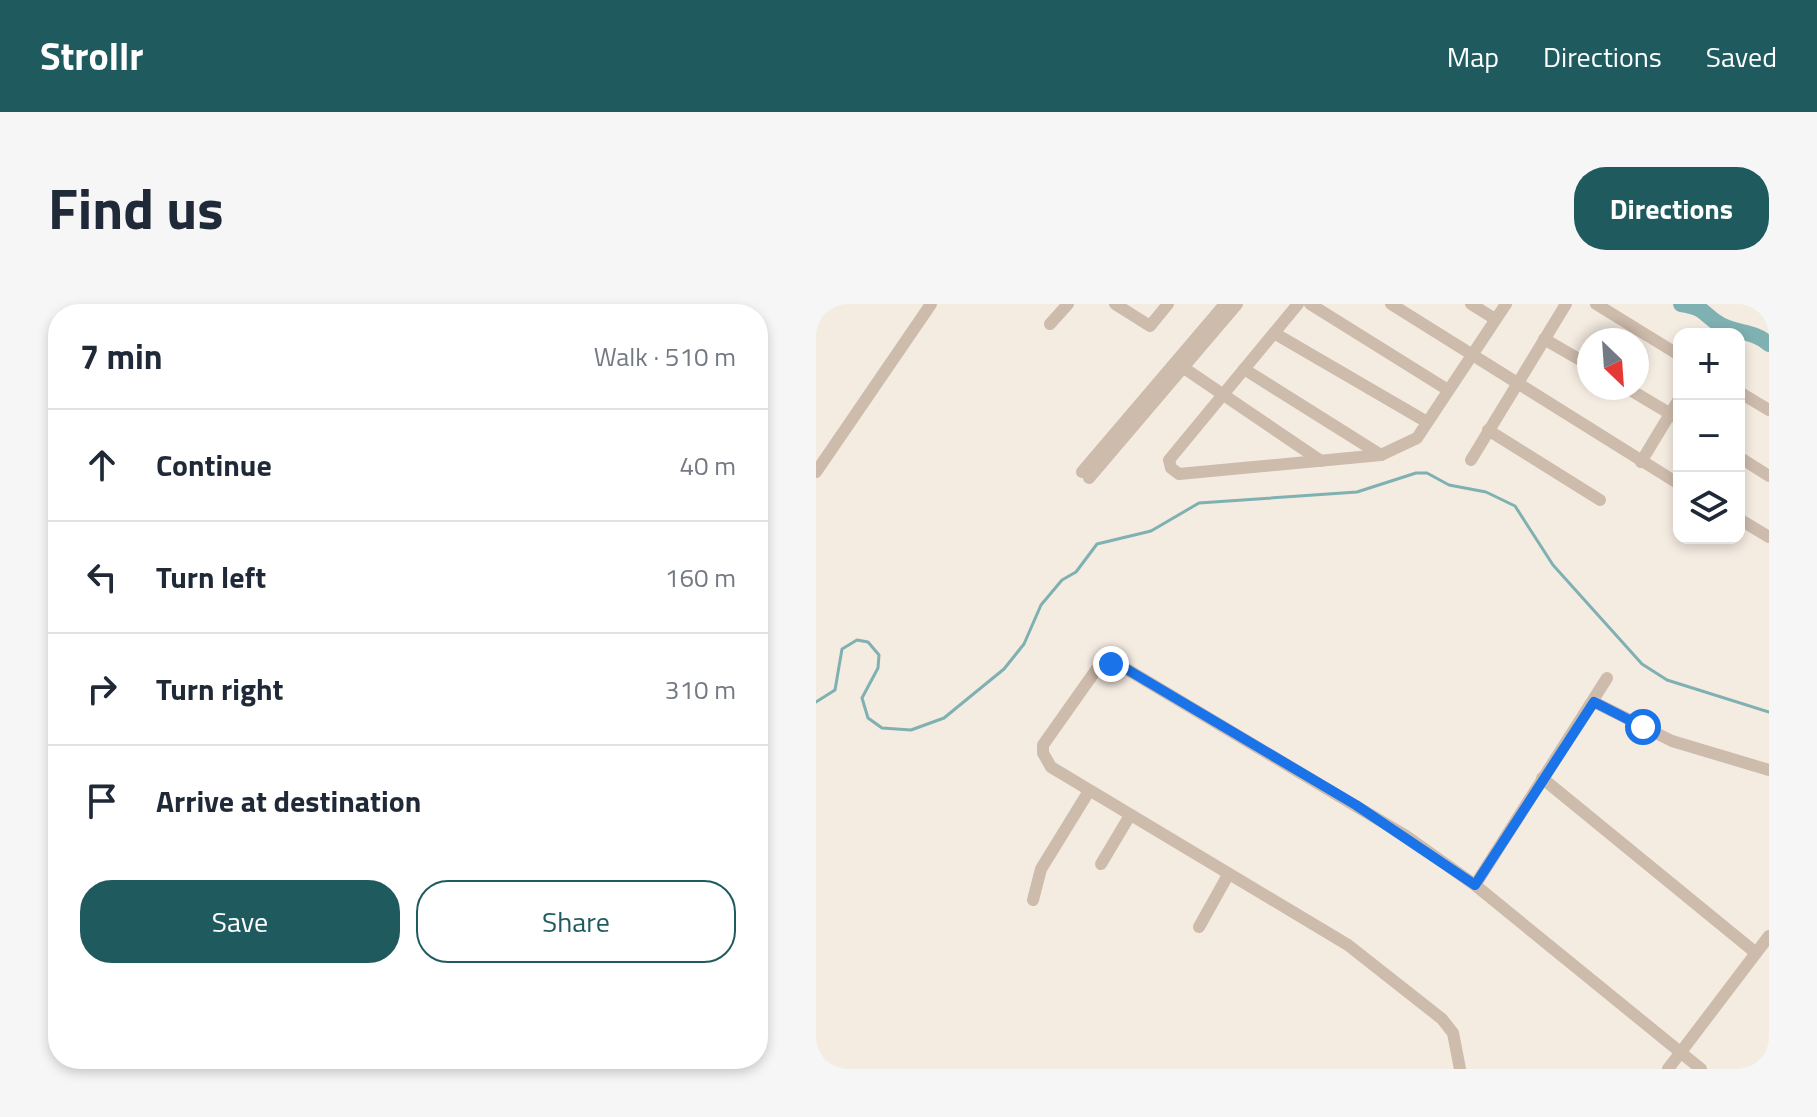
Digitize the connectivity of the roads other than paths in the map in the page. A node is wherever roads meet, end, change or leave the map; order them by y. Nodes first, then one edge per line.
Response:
1 (931, 304) edge
2 (1068, 304) edge
3 (1115, 304) edge
4 (1168, 304) edge
5 (1225, 304) edge
6 (1237, 304) edge
7 (1298, 304) edge
8 (1310, 304) edge
9 (1391, 304) edge
10 (1471, 304) edge
11 (1506, 304) edge
12 (1566, 304) edge
13 (1596, 304) edge
14 (1495, 319) junction
15 (1050, 324) dead end
16 (1274, 333) junction
17 (1544, 339) junction
18 (1673, 351) edge
19 (1471, 355) junction
20 (1577, 358) edge
21 (1180, 364) junction
22 (1244, 369) junction
23 (1516, 384) junction
24 (1448, 390) junction
25 (1222, 396) junction
26 (1745, 396) edge
27 (1648, 400) edge
28 (1769, 410) edge
29 (1673, 415) edge
30 (1673, 419) edge
31 (1427, 422) junction
32 (1488, 430) junction
33 (1381, 455) junction
34 (1471, 460) dead end
35 (1321, 461) junction
36 (1745, 461) edge
37 (1641, 462) junction
38 (816, 472) edge
39 (1085, 475) dead end
40 (1769, 476) edge
41 (1673, 481) edge
42 (1600, 500) dead end
43 (1745, 523) edge
44 (1769, 537) edge
45 (1607, 678) dead end
46 (1594, 702) junction
47 (1769, 770) edge
48 (1542, 778) junction
49 (1089, 791) junction
50 (1129, 817) junction
51 (1101, 864) dead end
52 (1228, 875) junction
53 (1475, 885) junction
54 (1033, 900) dead end
55 (1199, 927) dead end
56 (1769, 936) edge
57 (1756, 953) junction
58 (1680, 1054) junction
59 (1769, 1061) edge
60 (1460, 1069) edge
61 (1668, 1069) edge
62 (1701, 1069) edge
63 (1763, 1069) edge

1 - 38 street
2 - 15 street
3 - 4 street
5 - 21 street
6 - 21 street
7 - 16 street
8 - 24 street
9 - 19 street
10 - 14 street
11 - 14 street
12 - 17 street
13 - 18 street
14 - 19 street
16 - 22 street
16 - 31 street
17 - 20 street
17 - 23 street
19 - 23 street
19 - 24 street
21 - 25 street
21 - 39 street
22 - 25 street
22 - 33 street
23 - 32 street
23 - 37 street
24 - 31 street
25 - 35 street
25 - 35 street
26 - 28 street
27 - 29 street
30 - 37 street
31 - 33 street
32 - 34 street
32 - 42 street
33 - 35 street
36 - 40 street
37 - 41 street
43 - 44 street
45 - 46 street
46 - 47 street
46 - 48 street
48 - 53 street
48 - 57 street
49 - 50 street
49 - 53 street
49 - 54 street
50 - 51 street
50 - 52 street
52 - 55 street
52 - 60 street
53 - 58 street
56 - 57 street
57 - 58 street
58 - 61 street
58 - 62 street
59 - 63 street

